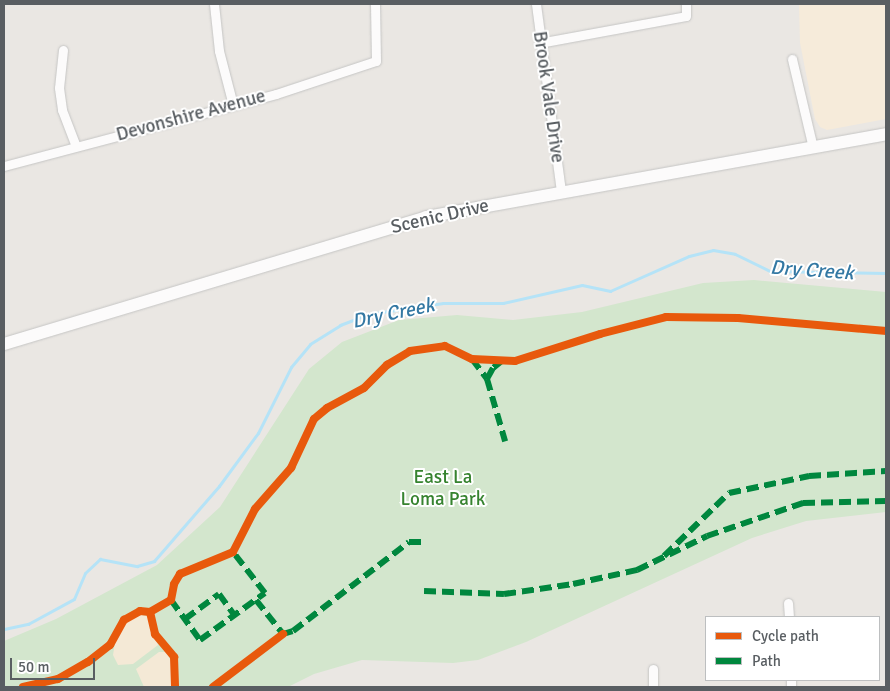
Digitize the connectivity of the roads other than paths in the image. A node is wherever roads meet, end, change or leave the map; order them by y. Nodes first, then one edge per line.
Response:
1 (214, 4) edge
2 (375, 4) edge
3 (536, 4) edge
4 (686, 4) edge
5 (539, 43) junction
6 (63, 50) dead end
7 (792, 59) dead end
8 (233, 105) junction
9 (886, 134) edge
10 (76, 146) junction
11 (813, 148) junction
12 (4, 166) edge
13 (561, 191) junction
14 (4, 344) edge
15 (788, 603) dead end
16 (789, 616) edge
17 (653, 669) dead end
18 (653, 687) edge

1 - 8 street
2 - 8 street, Devonshire Avenue
3 - 5 street, Brook Vale Drive
4 - 5 street
5 - 13 street, Brook Vale Drive
6 - 10 street
7 - 11 street
8 - 10 street, Devonshire Avenue
9 - 11 main road, Scenic Drive
10 - 12 street, Devonshire Avenue
11 - 13 main road, Scenic Drive
13 - 14 main road, Scenic Drive
15 - 16 street
17 - 18 street

